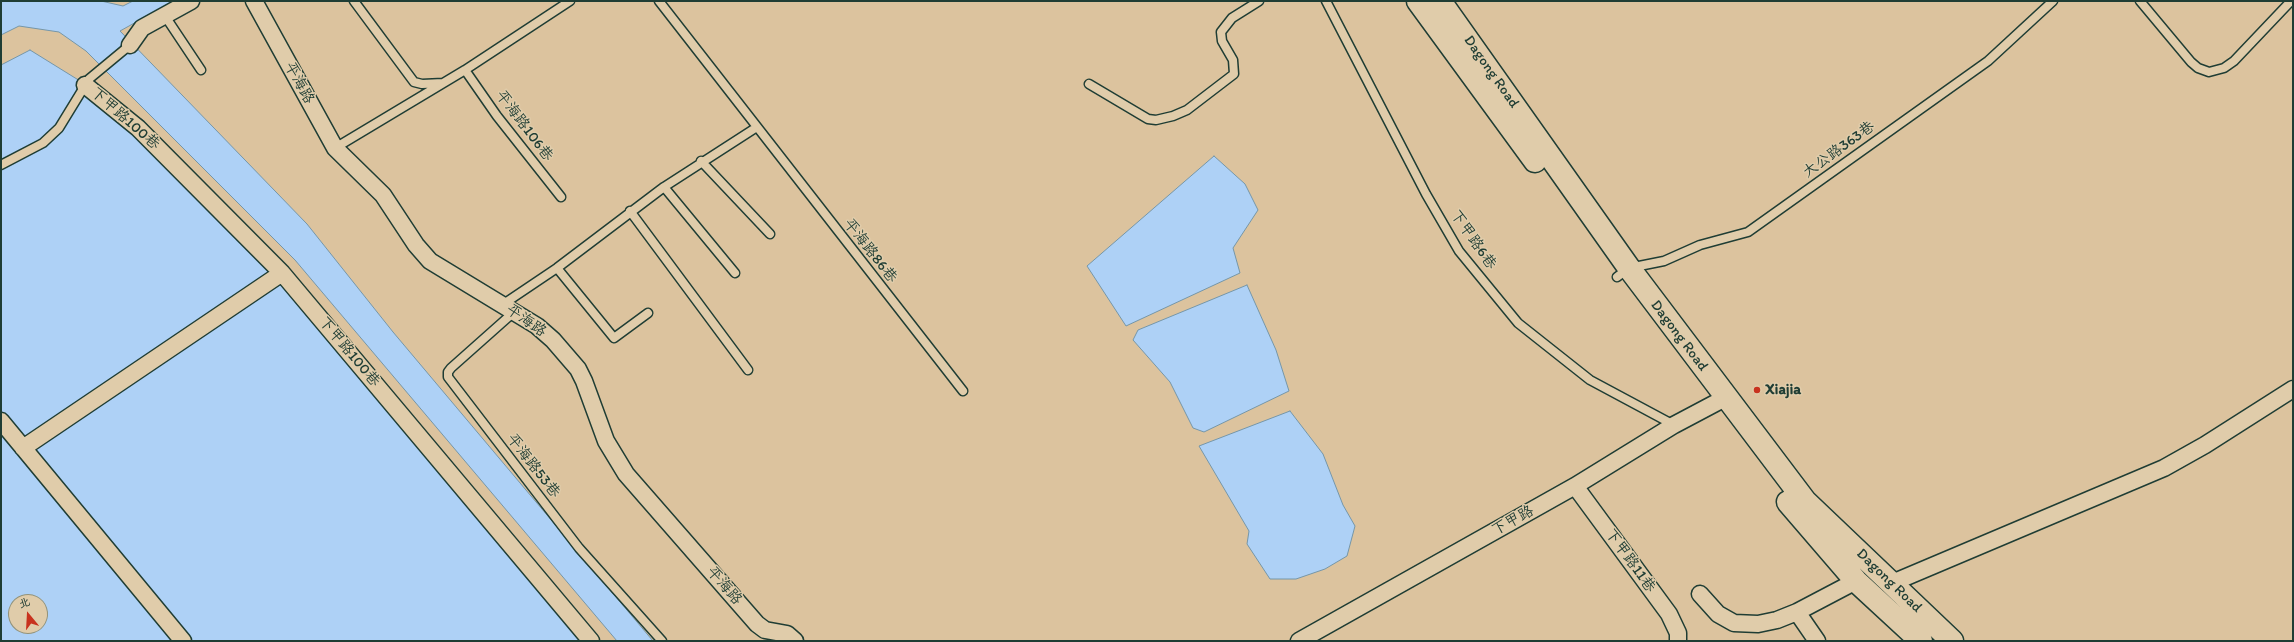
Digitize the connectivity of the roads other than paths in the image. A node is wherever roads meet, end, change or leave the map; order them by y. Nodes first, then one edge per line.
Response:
1 (191, 1) edge
2 (254, 1) edge
3 (354, 1) edge
4 (570, 1) edge
5 (659, 1) edge
6 (1259, 1) edge
7 (1326, 1) edge
8 (1418, 1) edge
9 (1440, 1) edge
10 (2053, 1) edge
11 (2140, 1) edge
12 (2291, 1) edge
13 (164, 16) junction
14 (130, 45) joint
15 (201, 70) dead end
16 (465, 70) junction
17 (87, 82) junction
18 (444, 83) junction
19 (1089, 84) dead end
20 (757, 127) junction
21 (335, 148) junction
22 (701, 161) junction
23 (1, 165) edge
24 (664, 187) junction
25 (561, 197) dead end
26 (630, 211) junction
27 (770, 234) dead end
28 (557, 268) junction
29 (282, 273) junction
30 (734, 273) dead end
31 (1623, 273) junction
32 (508, 309) junction
33 (648, 313) dead end
34 (748, 370) dead end
35 (2293, 389) edge
36 (963, 390) dead end
37 (1718, 401) junction
38 (1, 421) edge
39 (1674, 425) junction
40 (23, 448) junction
41 (1575, 486) junction
42 (1856, 581) junction
43 (1892, 583) junction
44 (1700, 594) dead end
45 (1797, 612) junction
46 (182, 641) edge
47 (590, 641) edge
48 (662, 641) edge
49 (795, 641) edge
50 (1299, 641) edge
51 (1678, 641) edge
52 (1817, 641) edge
53 (1921, 641) edge
54 (1952, 641) edge

1 - 13 street
2 - 21 street, 平海路
3 - 18 lane
4 - 16 lane
5 - 20 lane, 平海路86巷
6 - 19 lane
7 - 39 lane, 下甲路6巷
8 - 31 main road, Dagong Road
9 - 31 main road, Dagong Road
10 - 31 lane, 大公路363巷
11 - 12 lane
13 - 14 street
13 - 15 lane
14 - 17 lane
16 - 18 lane
16 - 25 lane, 平海路106巷
17 - 23 lane
17 - 29 street, 下甲路100巷
18 - 21 lane
20 - 22 lane
20 - 36 lane, 平海路86巷
21 - 32 street, 平海路
22 - 24 lane
22 - 27 lane
24 - 26 lane
24 - 30 lane
26 - 28 lane
26 - 34 lane
28 - 32 lane
28 - 33 lane
29 - 40 street
29 - 47 street, 下甲路100巷
31 - 37 main road, Dagong Road
32 - 48 lane, 平海路53巷
32 - 49 street, 平海路
35 - 43 street
37 - 39 street, 下甲路
37 - 42 main road, Dagong Road
37 - 43 main road, Dagong Road
38 - 40 street
39 - 41 street, 下甲路
40 - 46 street
41 - 50 street, 下甲路
41 - 51 street, 下甲路11巷
42 - 45 street
42 - 53 main road, Dagong Road
43 - 54 main road, Dagong Road
44 - 45 street
45 - 52 street

